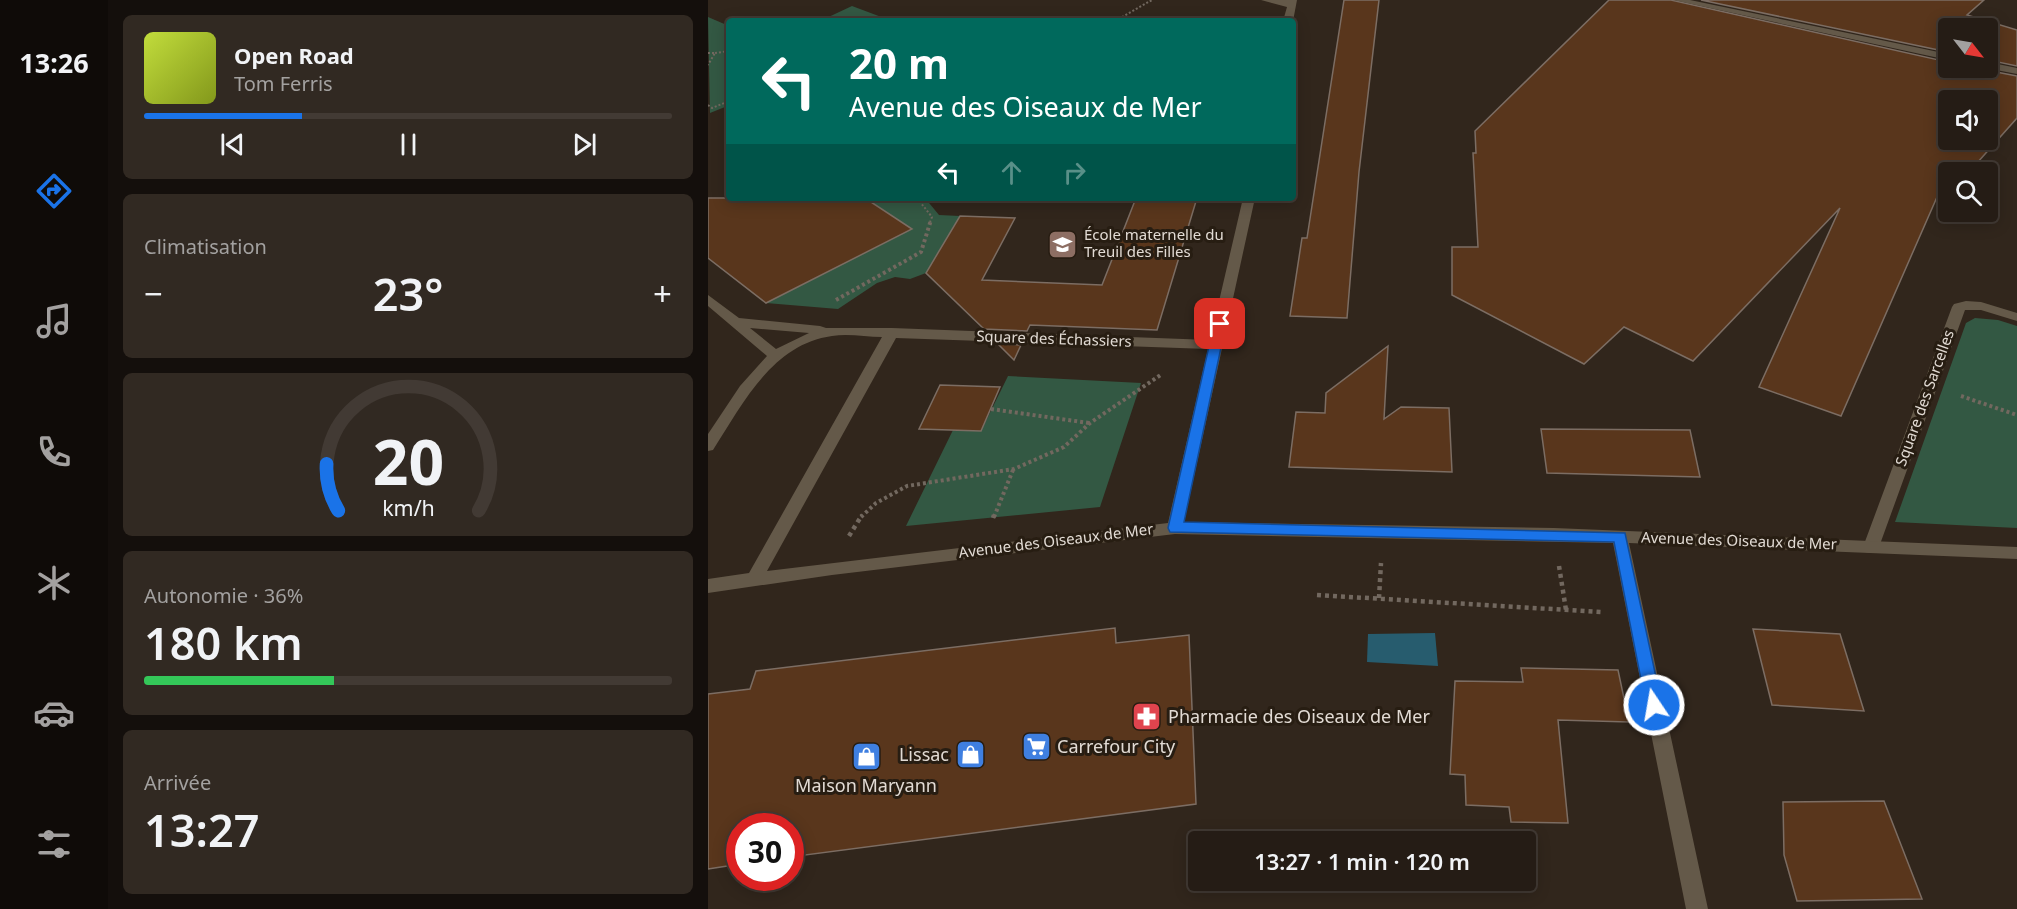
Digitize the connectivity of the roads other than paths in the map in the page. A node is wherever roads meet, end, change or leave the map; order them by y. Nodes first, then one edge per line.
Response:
1 (1265, 0) edge
2 (1677, 0) edge
3 (1292, 2) edge
4 (1289, 18) edge
5 (1938, 55) edge
6 (1998, 67) edge
7 (2017, 71) edge
8 (1248, 201) edge
9 (708, 299) edge
10 (2017, 317) edge
11 (734, 322) junction
12 (832, 331) junction
13 (892, 332) junction
14 (1215, 345) junction
15 (774, 355) junction
16 (708, 446) edge
17 (1175, 528) junction
18 (1620, 537) junction
19 (1871, 547) junction
20 (2017, 553) edge
21 (755, 577) junction
22 (708, 586) edge
23 (1697, 909) edge

1 - 3 street
2 - 5 street
3 - 4 street
6 - 7 street
8 - 14 street
9 - 11 street
10 - 19 street, Square des Sarcelles
11 - 12 street
11 - 15 street
12 - 13 street, Square des Échassiers
12 - 15 street, Square des Échassiers
13 - 14 street, Square des Échassiers
13 - 21 street
14 - 17 street
15 - 16 street, Square des Échassiers
17 - 18 street, Avenue des Oiseaux de Mer
17 - 21 street, Avenue des Oiseaux de Mer
18 - 19 street, Avenue des Oiseaux de Mer
18 - 23 street
19 - 20 street, Avenue des Oiseaux de Mer
21 - 22 street, Avenue des Oiseaux de Mer

